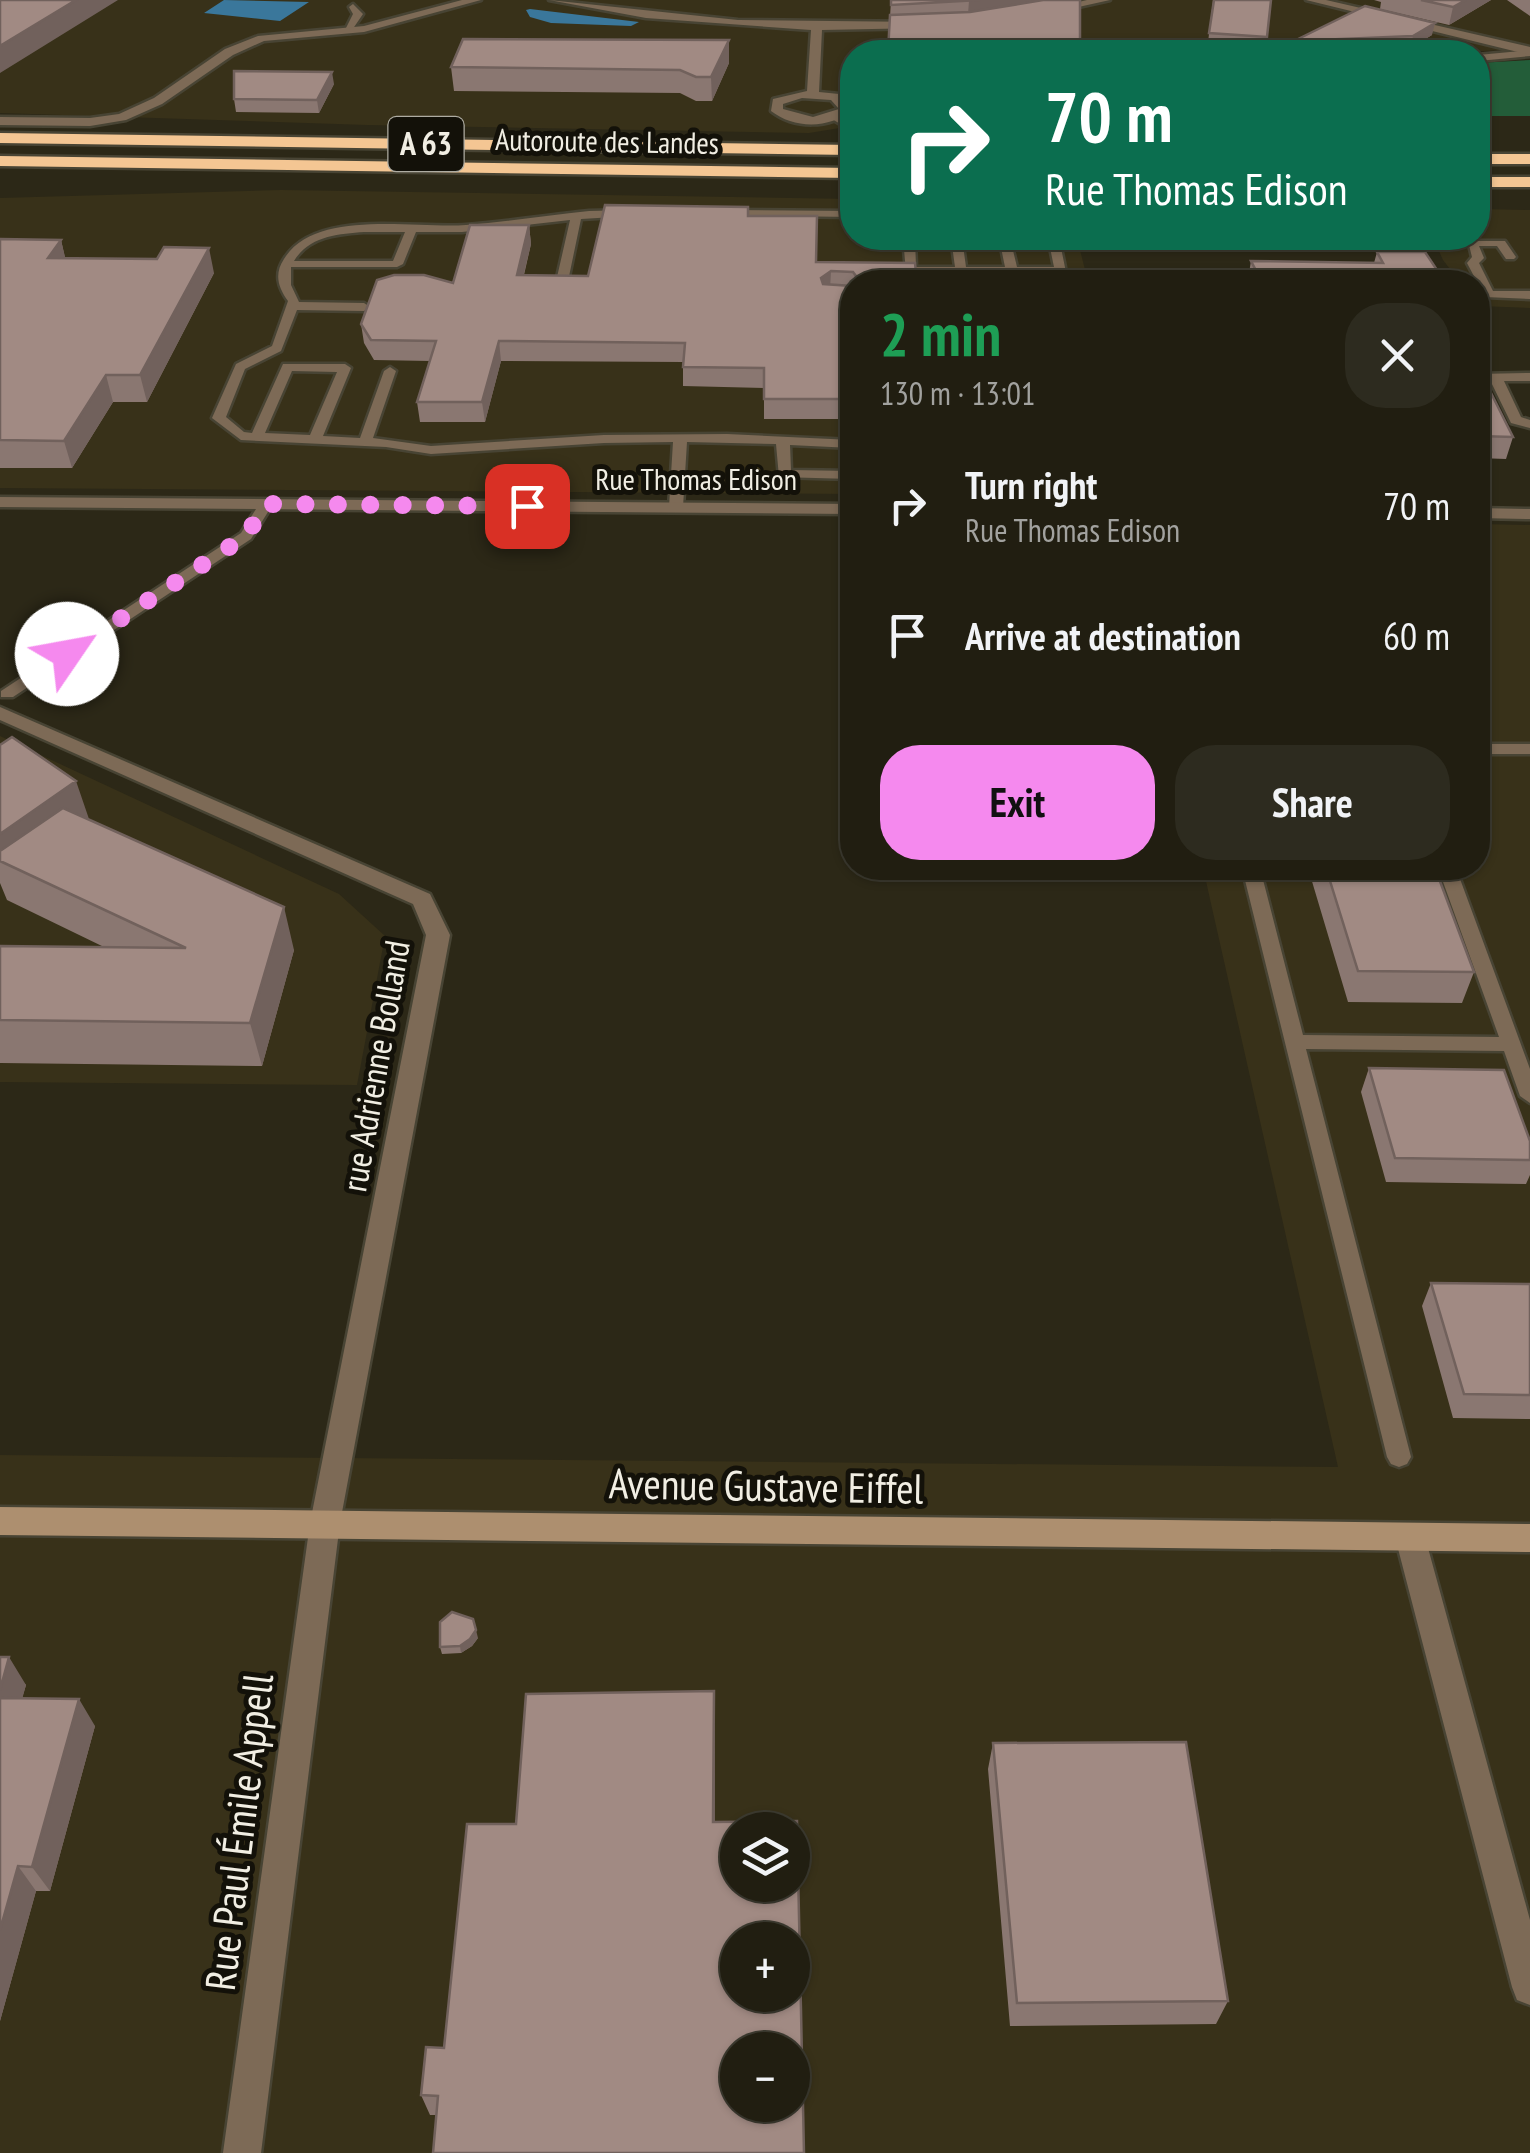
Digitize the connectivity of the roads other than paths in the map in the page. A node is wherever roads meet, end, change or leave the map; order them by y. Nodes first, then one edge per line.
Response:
1 (475, 0) edge
2 (555, 0) edge
3 (582, 0) edge
4 (1081, 0) edge
5 (1104, 0) edge
6 (1312, 0) edge
7 (352, 7) dead end
8 (936, 22) edge
9 (816, 25) junction
10 (350, 30) junction
11 (1480, 40) edge
12 (1490, 42) edge
13 (1530, 52) edge
14 (1490, 57) edge
15 (813, 94) junction
16 (840, 99) edge
17 (840, 114) edge
18 (836, 117) junction
19 (840, 120) edge
20 (0, 122) edge
21 (0, 136) edge
22 (840, 150) edge
23 (1490, 158) edge
24 (1530, 159) edge
25 (0, 164) edge
26 (840, 173) edge
27 (1490, 182) edge
28 (1530, 182) edge
29 (647, 213) edge
30 (703, 213) edge
31 (840, 214) edge
32 (576, 218) junction
33 (413, 228) junction
34 (1490, 243) edge
35 (1510, 257) dead end
36 (286, 264) junction
37 (561, 286) edge
38 (1490, 294) edge
39 (1530, 294) edge
40 (292, 306) junction
41 (364, 306) edge
42 (390, 371) dead end
43 (1490, 378) edge
44 (1496, 378) junction
45 (1530, 378) edge
46 (1530, 424) edge
47 (258, 437) junction
48 (315, 440) junction
49 (783, 440) junction
50 (365, 442) junction
51 (680, 442) junction
52 (840, 443) edge
53 (840, 475) edge
54 (0, 502) edge
55 (266, 504) junction
56 (676, 507) junction
57 (840, 508) edge
58 (1490, 513) edge
59 (1530, 514) edge
60 (3, 703) edge
61 (1490, 749) edge
62 (1530, 749) edge
63 (1255, 880) edge
64 (1452, 880) edge
65 (1295, 1042) junction
66 (1511, 1044) junction
67 (1530, 1096) edge
68 (1399, 1457) dead end
69 (0, 1521) edge
70 (325, 1524) junction
71 (1410, 1537) junction
72 (1530, 1538) edge
73 (1530, 1986) edge
74 (242, 2153) edge

1 - 10 street
2 - 9 street
3 - 9 street
4 - 5 street
6 - 11 street
7 - 10 lane
8 - 9 street
9 - 15 street
10 - 20 street
12 - 13 street
13 - 14 lane
15 - 16 street
15 - 18 street
17 - 18 street
18 - 19 lane
21 - 22 highway, Autoroute des Landes / A 63
23 - 24 highway
25 - 26 highway, Autoroute des Landes / A 63
27 - 28 highway
29 - 32 lane
30 - 31 lane
32 - 33 lane
32 - 37 lane
33 - 36 lane
33 - 36 lane
34 - 35 lane
36 - 40 lane
38 - 39 lane
40 - 41 lane
40 - 47 lane
42 - 50 lane
43 - 44 lane
44 - 45 lane
44 - 46 lane
47 - 48 lane
47 - 48 lane
48 - 50 lane
49 - 51 lane
49 - 52 lane
49 - 53 lane
50 - 51 lane
51 - 56 lane
54 - 55 street, Rue Thomas Edison
55 - 56 street, Rue Thomas Edison
55 - 60 lane
56 - 57 street, Rue Thomas Edison
58 - 59 street
60 - 70 street, rue Adrienne Bolland
61 - 62 lane
63 - 65 lane
64 - 66 lane
65 - 66 lane
65 - 68 lane
66 - 67 lane
69 - 70 street, Avenue Gustave Eiffel
70 - 71 street, Avenue Gustave Eiffel
70 - 74 street, Rue Paul Émile Appell
71 - 72 street, Avenue Gustave Eiffel
71 - 73 street

